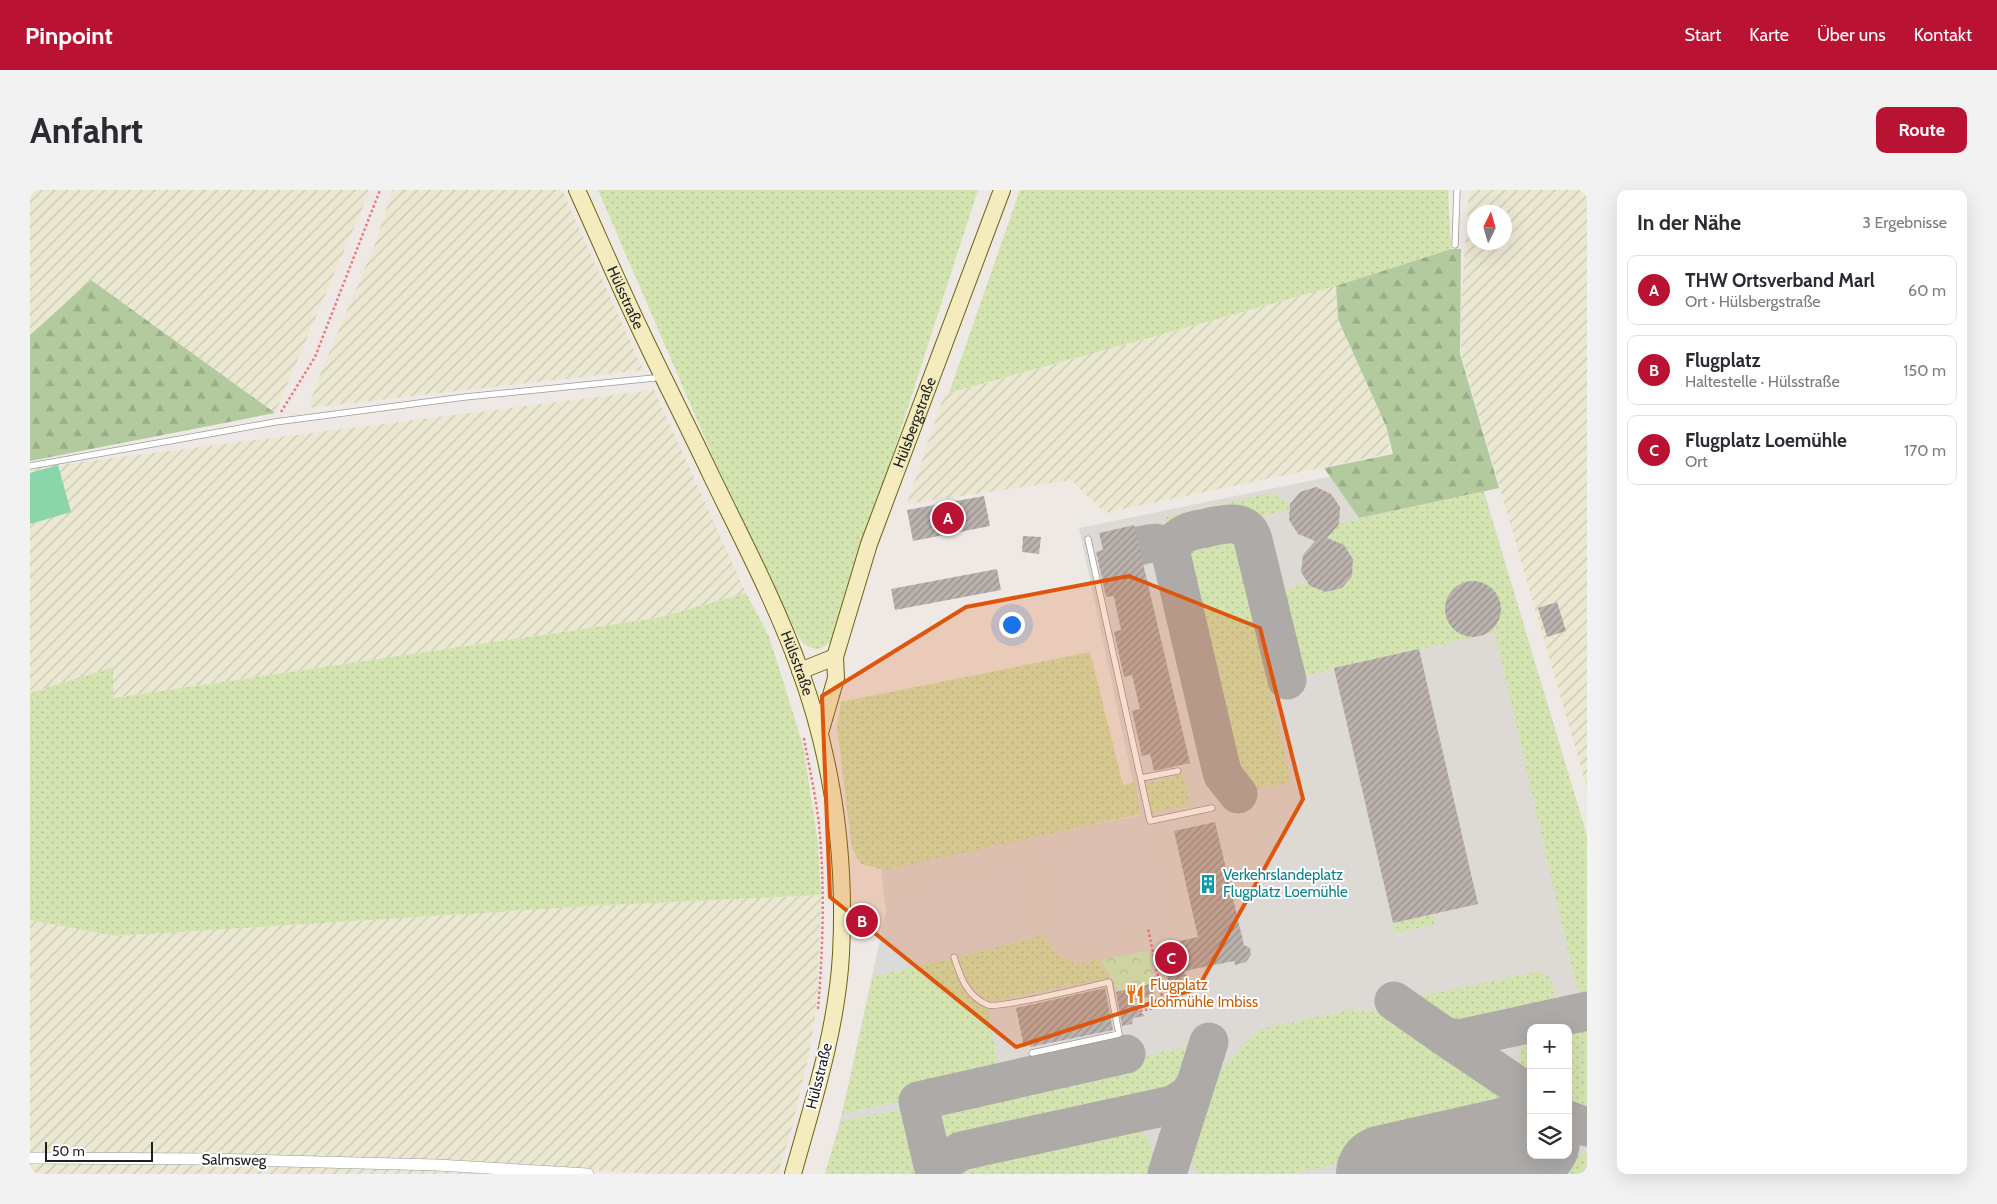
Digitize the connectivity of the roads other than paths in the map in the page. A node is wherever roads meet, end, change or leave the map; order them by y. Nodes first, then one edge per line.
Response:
1 (577, 190) edge
2 (1002, 190) edge
3 (1457, 190) edge
4 (1455, 245) dead end
5 (664, 375) junction
6 (30, 466) edge
7 (1088, 539) dead end
8 (835, 657) junction
9 (800, 671) junction
10 (820, 733) junction
11 (1178, 770) dead end
12 (1141, 778) junction
13 (1212, 808) dead end
14 (954, 957) dead end
15 (1032, 1052) dead end
16 (30, 1158) edge
17 (588, 1174) edge
18 (793, 1174) edge

1 - 5 street, Hülsstraße
2 - 8 street, Hülsbergstraße
3 - 4 lane
5 - 6 lane
5 - 9 street, Hülsstraße
7 - 12 lane
8 - 9 street
8 - 10 street, Hülsbergstraße
9 - 10 street, Hülsstraße
10 - 18 street, Hülsstraße
11 - 12 lane
12 - 13 lane
14 - 15 lane
16 - 17 street, Salmsweg

